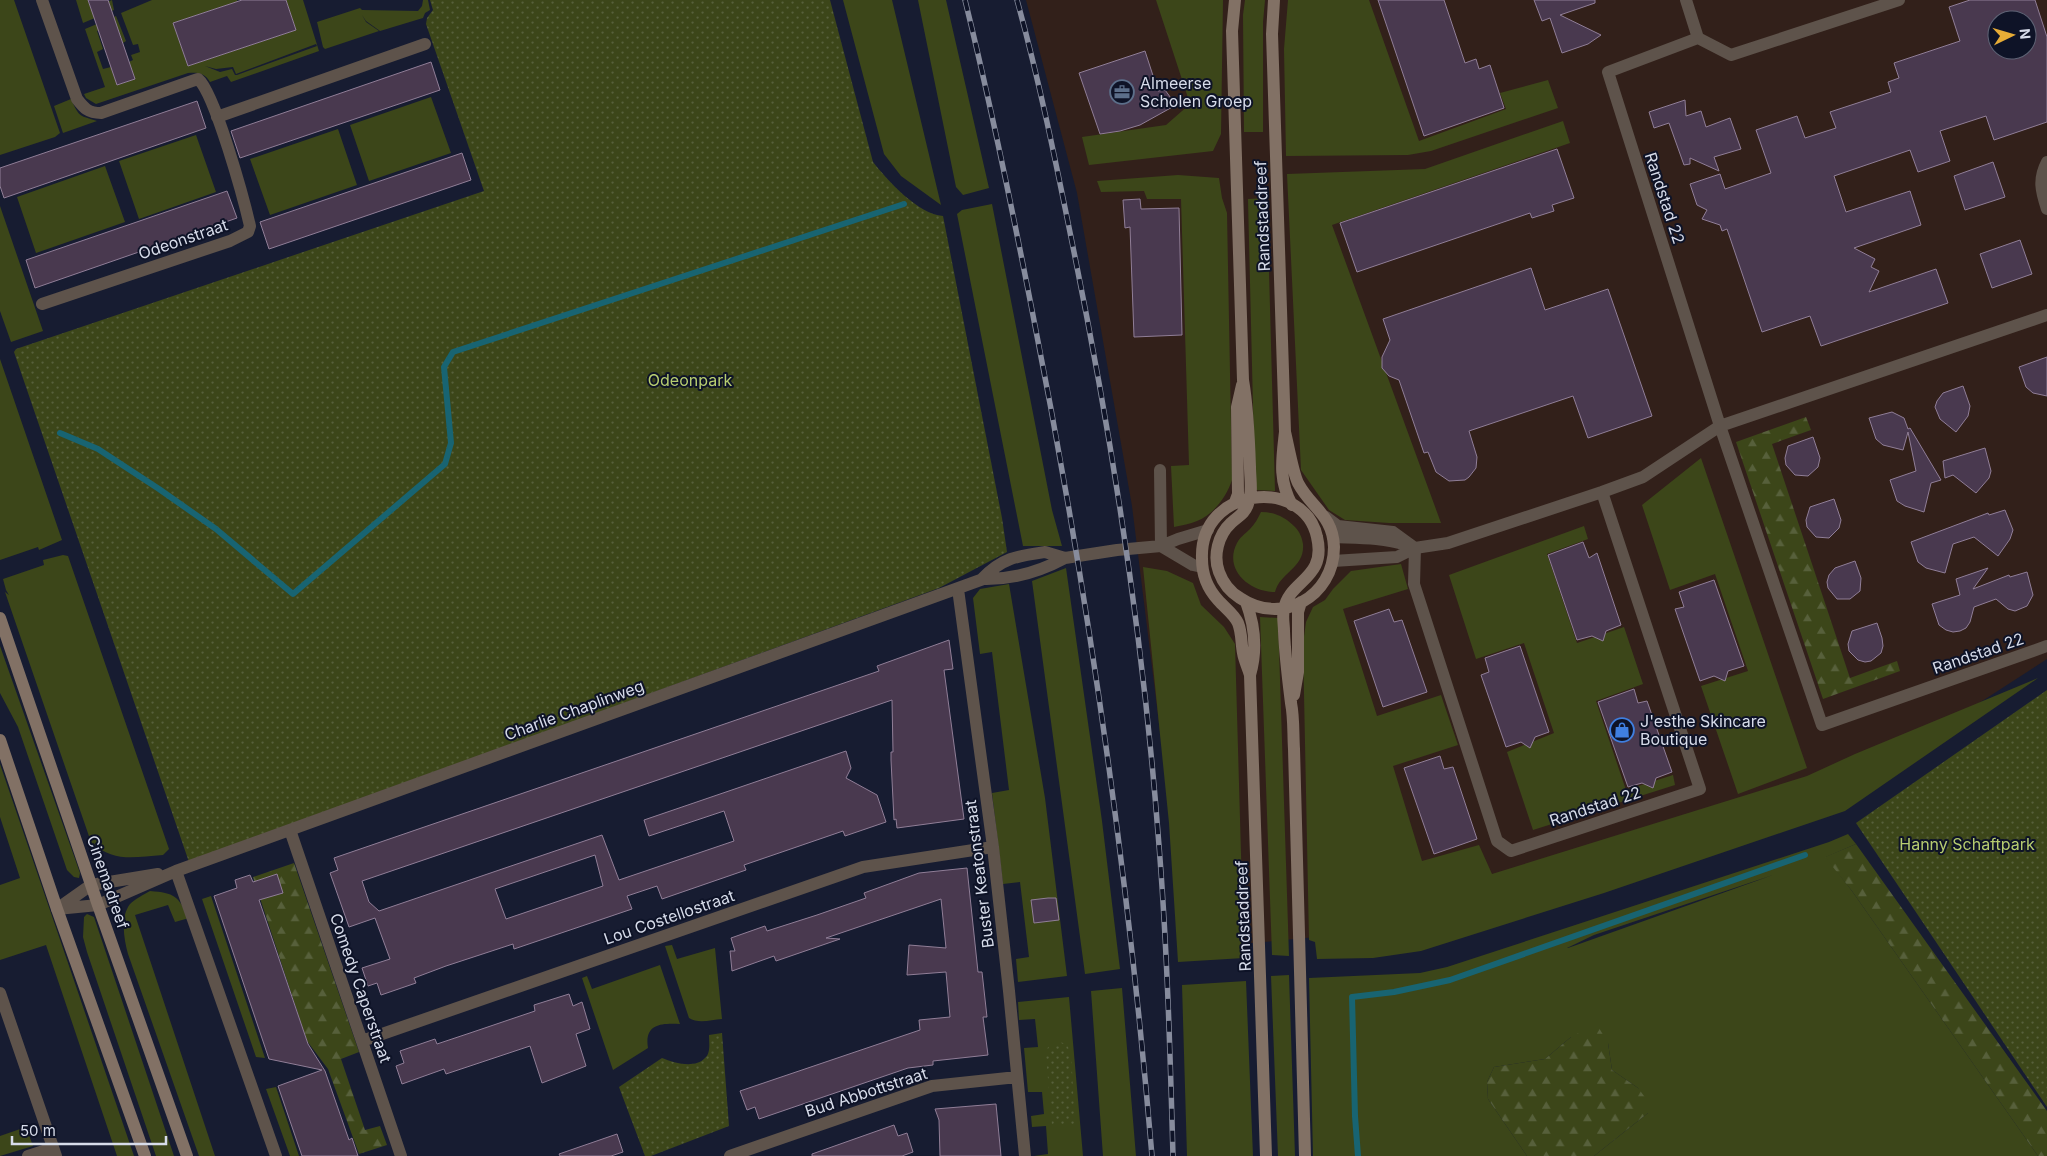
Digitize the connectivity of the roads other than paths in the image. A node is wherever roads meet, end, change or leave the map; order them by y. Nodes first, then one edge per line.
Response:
1 (42, 0) edge
2 (1235, 0) edge
3 (1274, 0) edge
4 (1686, 0) edge
5 (1898, 0) edge
6 (1698, 38) junction
7 (425, 44) dead end
8 (217, 116) junction
9 (2047, 162) edge
10 (2047, 209) edge
11 (42, 304) dead end
12 (2047, 316) edge
13 (1243, 380) junction
14 (1720, 426) junction
15 (1285, 432) junction
16 (1160, 470) dead end
17 (1602, 492) junction
18 (1250, 497) junction
19 (1235, 502) junction
20 (1292, 505) junction
21 (1326, 517) junction
22 (1208, 530) junction
23 (1317, 534) junction
24 (1333, 537) junction
25 (1161, 546) junction
26 (1415, 548) junction
27 (1065, 558) junction
28 (1333, 561) junction
29 (1202, 567) junction
30 (1218, 571) junction
31 (984, 579) junction
32 (958, 588) junction
33 (1246, 602) junction
34 (1301, 602) junction
35 (1283, 609) junction
36 (0, 618) edge
37 (2047, 646) edge
38 (1250, 675) junction
39 (1292, 705) junction
40 (0, 740) edge
41 (290, 830) junction
42 (993, 847) junction
43 (176, 871) junction
44 (91, 885) junction
45 (98, 906) junction
46 (58, 909) junction
47 (0, 993) edge
48 (362, 1041) junction
49 (1017, 1077) junction
50 (54, 1152) edge
51 (28, 1156) edge
52 (145, 1156) edge
53 (187, 1156) edge
54 (276, 1156) edge
55 (401, 1156) edge
56 (730, 1156) edge
57 (1025, 1156) edge
58 (1266, 1156) edge
59 (1305, 1156) edge

1 - 8 street, Odeonstraat
2 - 13 main road, Randstaddreef
3 - 15 main road, Randstaddreef
4 - 6 street
5 - 6 street
6 - 14 street, Randstad 22
7 - 8 street
8 - 11 street, Odeonstraat
9 - 10 street
12 - 14 street
13 - 18 main road, Randstaddreef
13 - 19 main road, Randstaddreef
14 - 17 street
14 - 37 street, Randstad 22
15 - 20 main road, Randstaddreef
15 - 21 main road, Randstaddreef
16 - 25 street
17 - 26 street
17 - 26 street, Randstad 22
18 - 19 main road
18 - 20 main road
18 - 30 main road
19 - 22 main road
20 - 23 main road
21 - 24 main road
21 - 26 street
22 - 25 street, Charlie Chaplinweg
22 - 29 main road
23 - 24 main road
23 - 35 main road
24 - 26 street
24 - 28 main road
25 - 27 street, Charlie Chaplinweg
25 - 29 street
26 - 28 street
27 - 31 street, Charlie Chaplinweg
27 - 31 street, Charlie Chaplinweg
28 - 34 main road
29 - 30 main road
29 - 38 main road, Randstaddreef
30 - 33 main road
31 - 32 street, Charlie Chaplinweg
32 - 41 street, Charlie Chaplinweg
32 - 42 street, Buster Keatonstraat
33 - 35 main road
33 - 38 main road, Randstaddreef
34 - 35 main road
34 - 39 main road
35 - 39 main road
36 - 44 main road, Cinemadreef
38 - 58 main road, Randstaddreef
39 - 59 main road
40 - 46 main road
41 - 43 street, Charlie Chaplinweg
41 - 48 street, Comedy Caperstraat
42 - 48 street, Lou Costellostraat
42 - 49 street, Buster Keatonstraat
43 - 44 street, Charlie Chaplinweg
43 - 45 street, Charlie Chaplinweg
43 - 54 street
44 - 45 main road, Cinemadreef
44 - 46 street, Charlie Chaplinweg
45 - 46 street, Charlie Chaplinweg
45 - 53 main road, Cinemadreef
46 - 52 main road
47 - 50 street
48 - 55 street, Comedy Caperstraat
49 - 56 street, Bud Abbottstraat
49 - 57 street, Buster Keatonstraat
50 - 51 street

